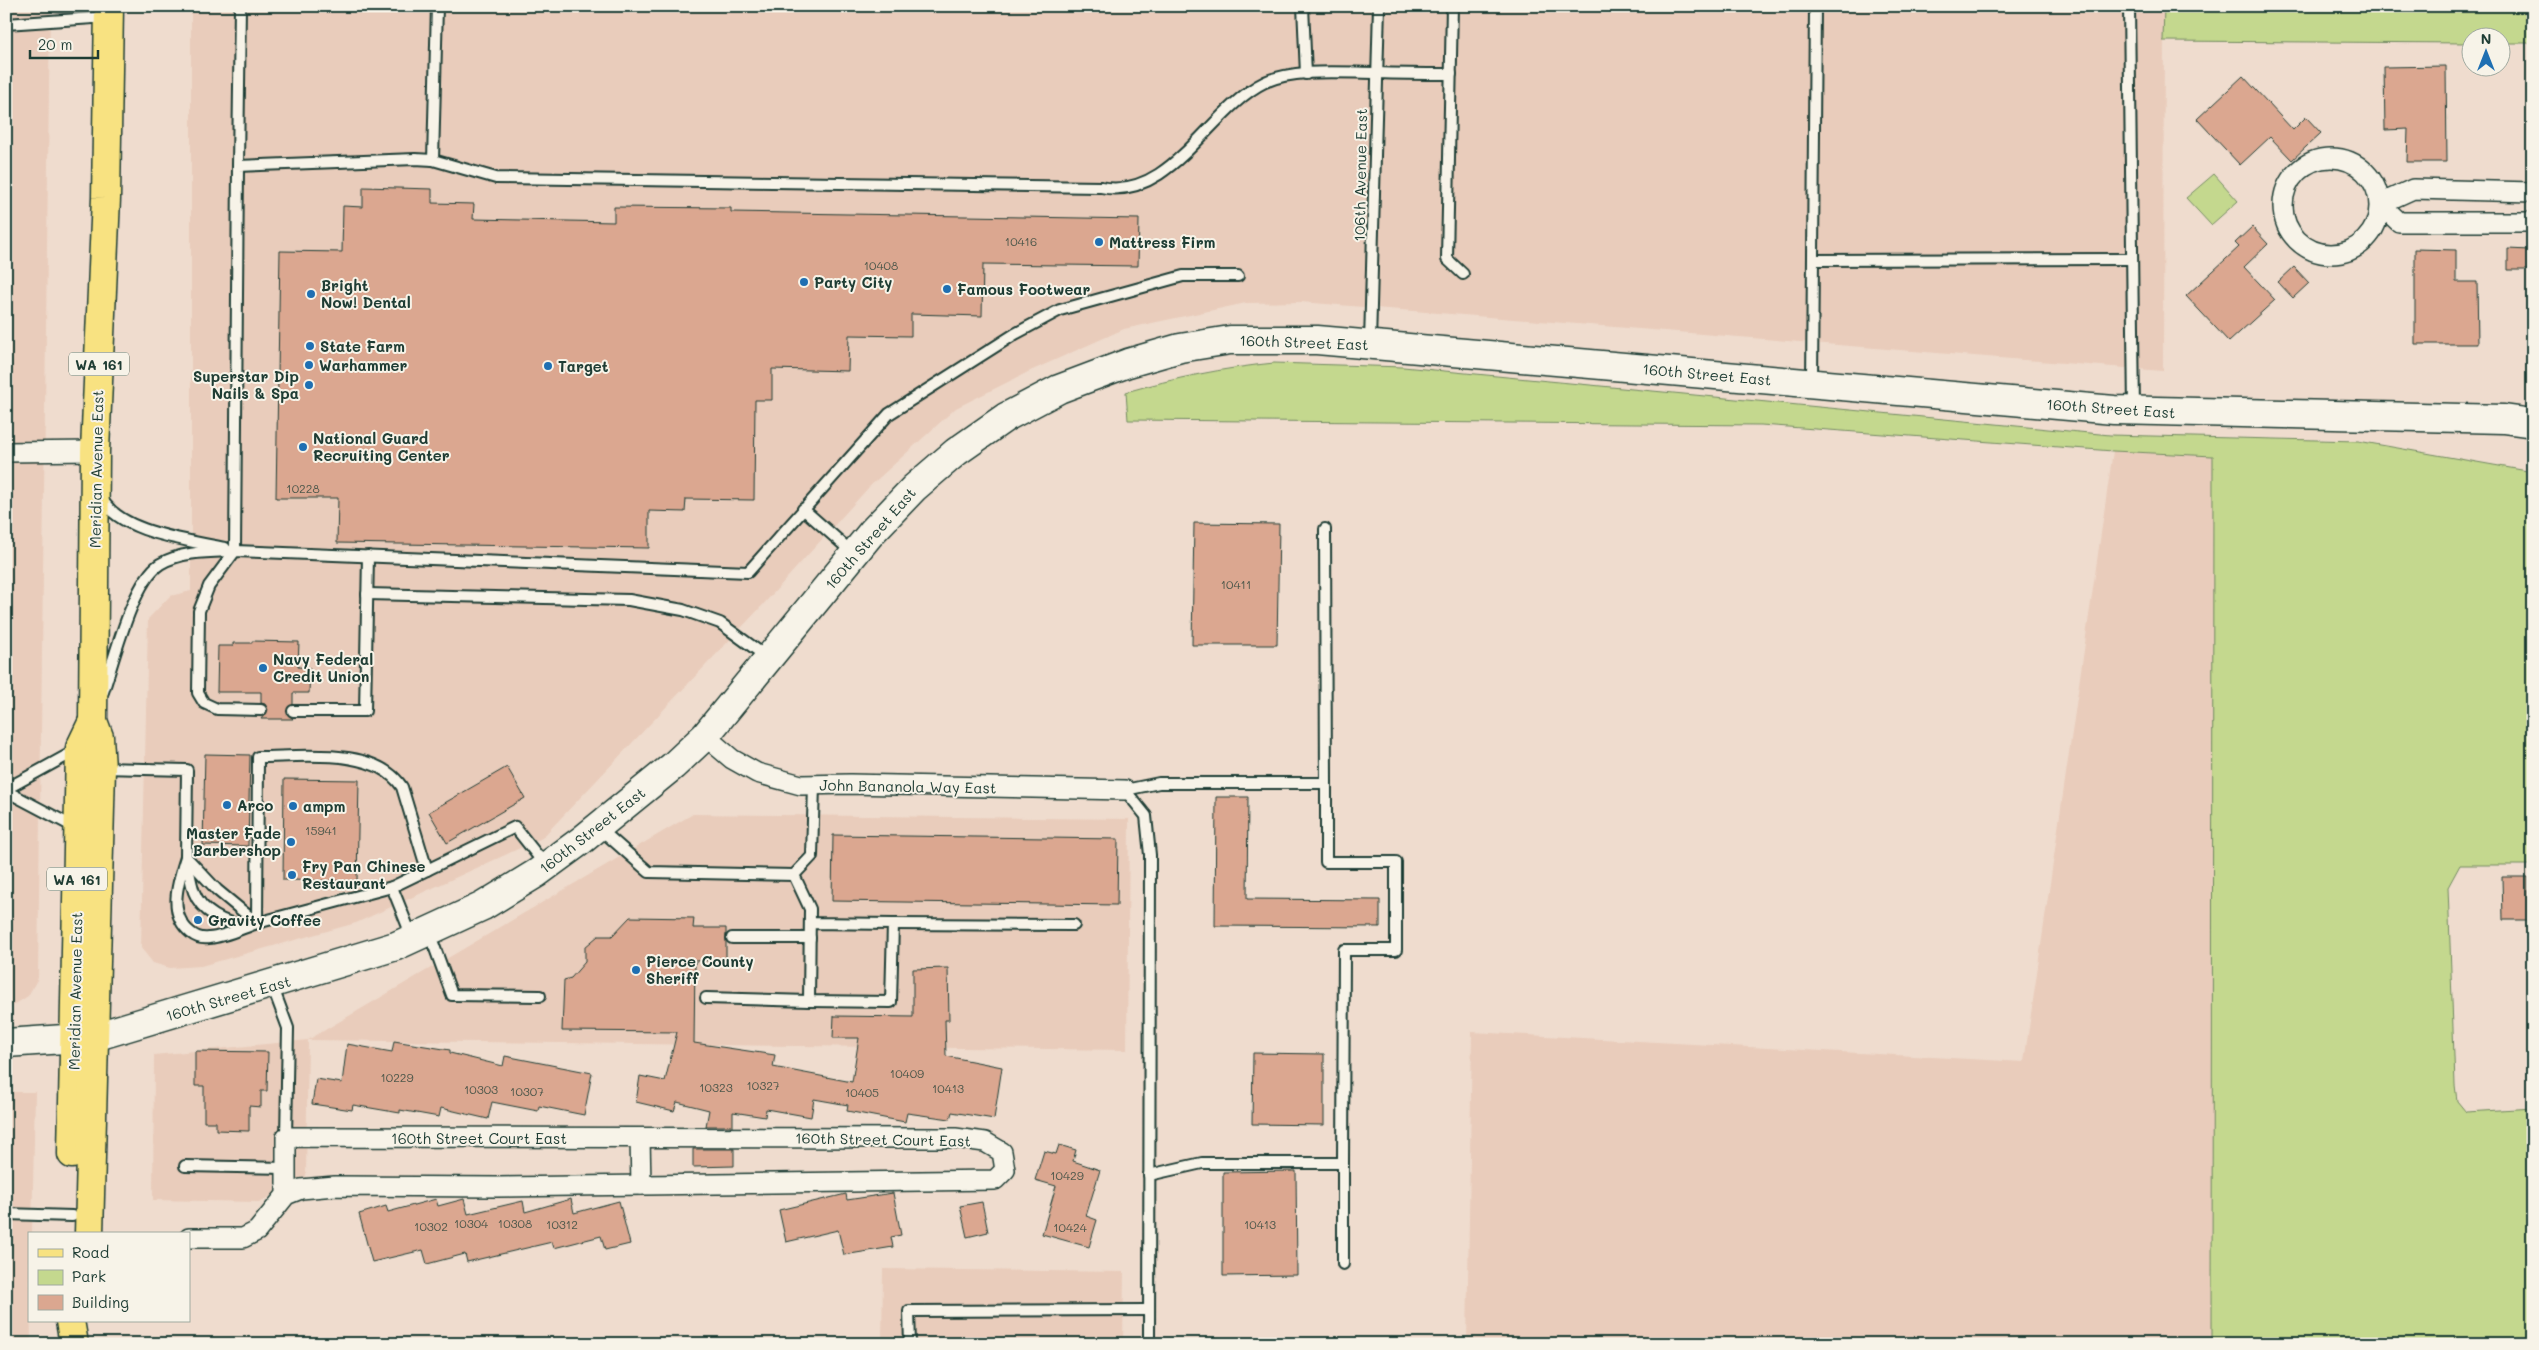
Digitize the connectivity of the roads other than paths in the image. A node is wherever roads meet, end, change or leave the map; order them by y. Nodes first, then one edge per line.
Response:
1 (240, 6) edge
2 (437, 6) edge
3 (1303, 6) edge
4 (1379, 6) edge
5 (1452, 6) edge
6 (1815, 6) edge
7 (2129, 6) edge
8 (109, 11) edge
9 (6, 24) edge
10 (1378, 73) junction
11 (1306, 74) junction
12 (1451, 74) junction
13 (433, 160) junction
14 (238, 166) junction
15 (2533, 192) edge
16 (2380, 204) junction
17 (2533, 222) edge
18 (2132, 259) junction
19 (1813, 260) junction
20 (1463, 274) dead end
21 (1238, 276) dead end
22 (1370, 344) junction
23 (1812, 383) junction
24 (2134, 411) junction
25 (2533, 423) edge
26 (95, 451) junction
27 (6, 452) edge
28 (95, 486) junction
29 (803, 509) junction
30 (1325, 529) dead end
31 (235, 551) junction
32 (854, 554) junction
33 (368, 556) junction
34 (367, 594) junction
35 (769, 658) junction
36 (261, 710) dead end
37 (293, 711) dead end
38 (93, 721) junction
39 (705, 736) junction
40 (80, 748) junction
41 (101, 768) junction
42 (1326, 783) junction
43 (814, 784) junction
44 (6, 790) edge
45 (1125, 790) junction
46 (598, 827) junction
47 (78, 830) junction
48 (186, 857) junction
49 (546, 867) junction
50 (427, 870) junction
51 (794, 875) junction
52 (392, 886) junction
53 (257, 923) junction
54 (810, 923) junction
55 (893, 924) junction
56 (1074, 925) dead end
57 (421, 935) junction
58 (732, 938) dead end
59 (810, 938) junction
60 (272, 985) junction
61 (540, 996) dead end
62 (706, 998) dead end
63 (809, 1000) junction
64 (84, 1038) junction
65 (6, 1043) edge
66 (286, 1138) junction
67 (640, 1138) junction
68 (1344, 1163) junction
69 (185, 1166) dead end
70 (286, 1168) junction
71 (1149, 1175) junction
72 (641, 1185) junction
73 (286, 1195) junction
74 (6, 1214) edge
75 (77, 1228) edge
76 (190, 1238) edge
77 (1343, 1264) dead end
78 (1149, 1310) junction
79 (70, 1322) edge
80 (89, 1322) edge
81 (74, 1344) edge
82 (87, 1344) edge
83 (910, 1344) edge
84 (1148, 1344) edge

1 - 14 lane
2 - 13 lane
3 - 11 lane
4 - 10 lane, 106th Avenue East
5 - 12 lane
6 - 19 lane
7 - 18 lane
8 - 9 lane
8 - 26 main road, Meridian Avenue East / WA 161
10 - 11 lane
10 - 12 lane
10 - 22 lane, 106th Avenue East
11 - 13 lane
12 - 20 lane
13 - 14 lane
14 - 31 lane
15 - 16 street
16 - 16 street
16 - 17 street
18 - 19 lane
18 - 24 lane
19 - 23 lane
21 - 29 lane
22 - 23 street, 160th Street East
22 - 32 street, 160th Street East
23 - 24 street, 160th Street East
24 - 25 street, 160th Street East
26 - 27 street
26 - 28 main road, Meridian Avenue East / WA 161
28 - 31 lane
28 - 38 main road, Meridian Avenue East / WA 161
29 - 32 lane
29 - 33 lane
30 - 42 lane
31 - 33 lane
31 - 36 lane
31 - 38 lane
32 - 35 street, 160th Street East
33 - 34 lane
34 - 35 lane
34 - 37 lane
35 - 39 street, 160th Street East
38 - 40 main road, Meridian Avenue East / WA 161
38 - 41 main road, Meridian Avenue East / WA 161
39 - 43 street, John Bananola Way East
39 - 46 street, 160th Street East
40 - 44 lane
40 - 47 main road, Meridian Avenue East / WA 161
41 - 48 lane
41 - 64 main road, Meridian Avenue East / WA 161
42 - 45 lane
42 - 68 lane
43 - 45 street, John Bananola Way East
43 - 51 lane
44 - 47 lane
45 - 71 lane
46 - 49 street, 160th Street East
46 - 51 lane
47 - 64 main road, Meridian Avenue East / WA 161
48 - 53 lane
48 - 53 lane
48 - 53 lane
49 - 50 lane
49 - 57 street, 160th Street East
50 - 52 lane
50 - 53 lane
51 - 54 lane
52 - 53 lane
52 - 57 lane
54 - 55 lane
54 - 59 lane
55 - 56 lane
55 - 63 lane
57 - 60 street, 160th Street East
57 - 61 lane
58 - 59 lane
59 - 63 lane
60 - 64 street, 160th Street East
60 - 66 lane
62 - 63 lane
64 - 65 street, 160th Street East
64 - 75 main road, Meridian Avenue East / WA 161
66 - 67 street, 160th Street Court East
66 - 70 street
67 - 72 street
67 - 72 street, 160th Street Court East
68 - 71 lane
68 - 77 lane
69 - 70 lane
70 - 73 street
71 - 78 lane
72 - 73 street, 160th Street Court East
73 - 76 street
74 - 75 lane
78 - 83 lane
78 - 84 lane
79 - 81 main road
80 - 82 main road

